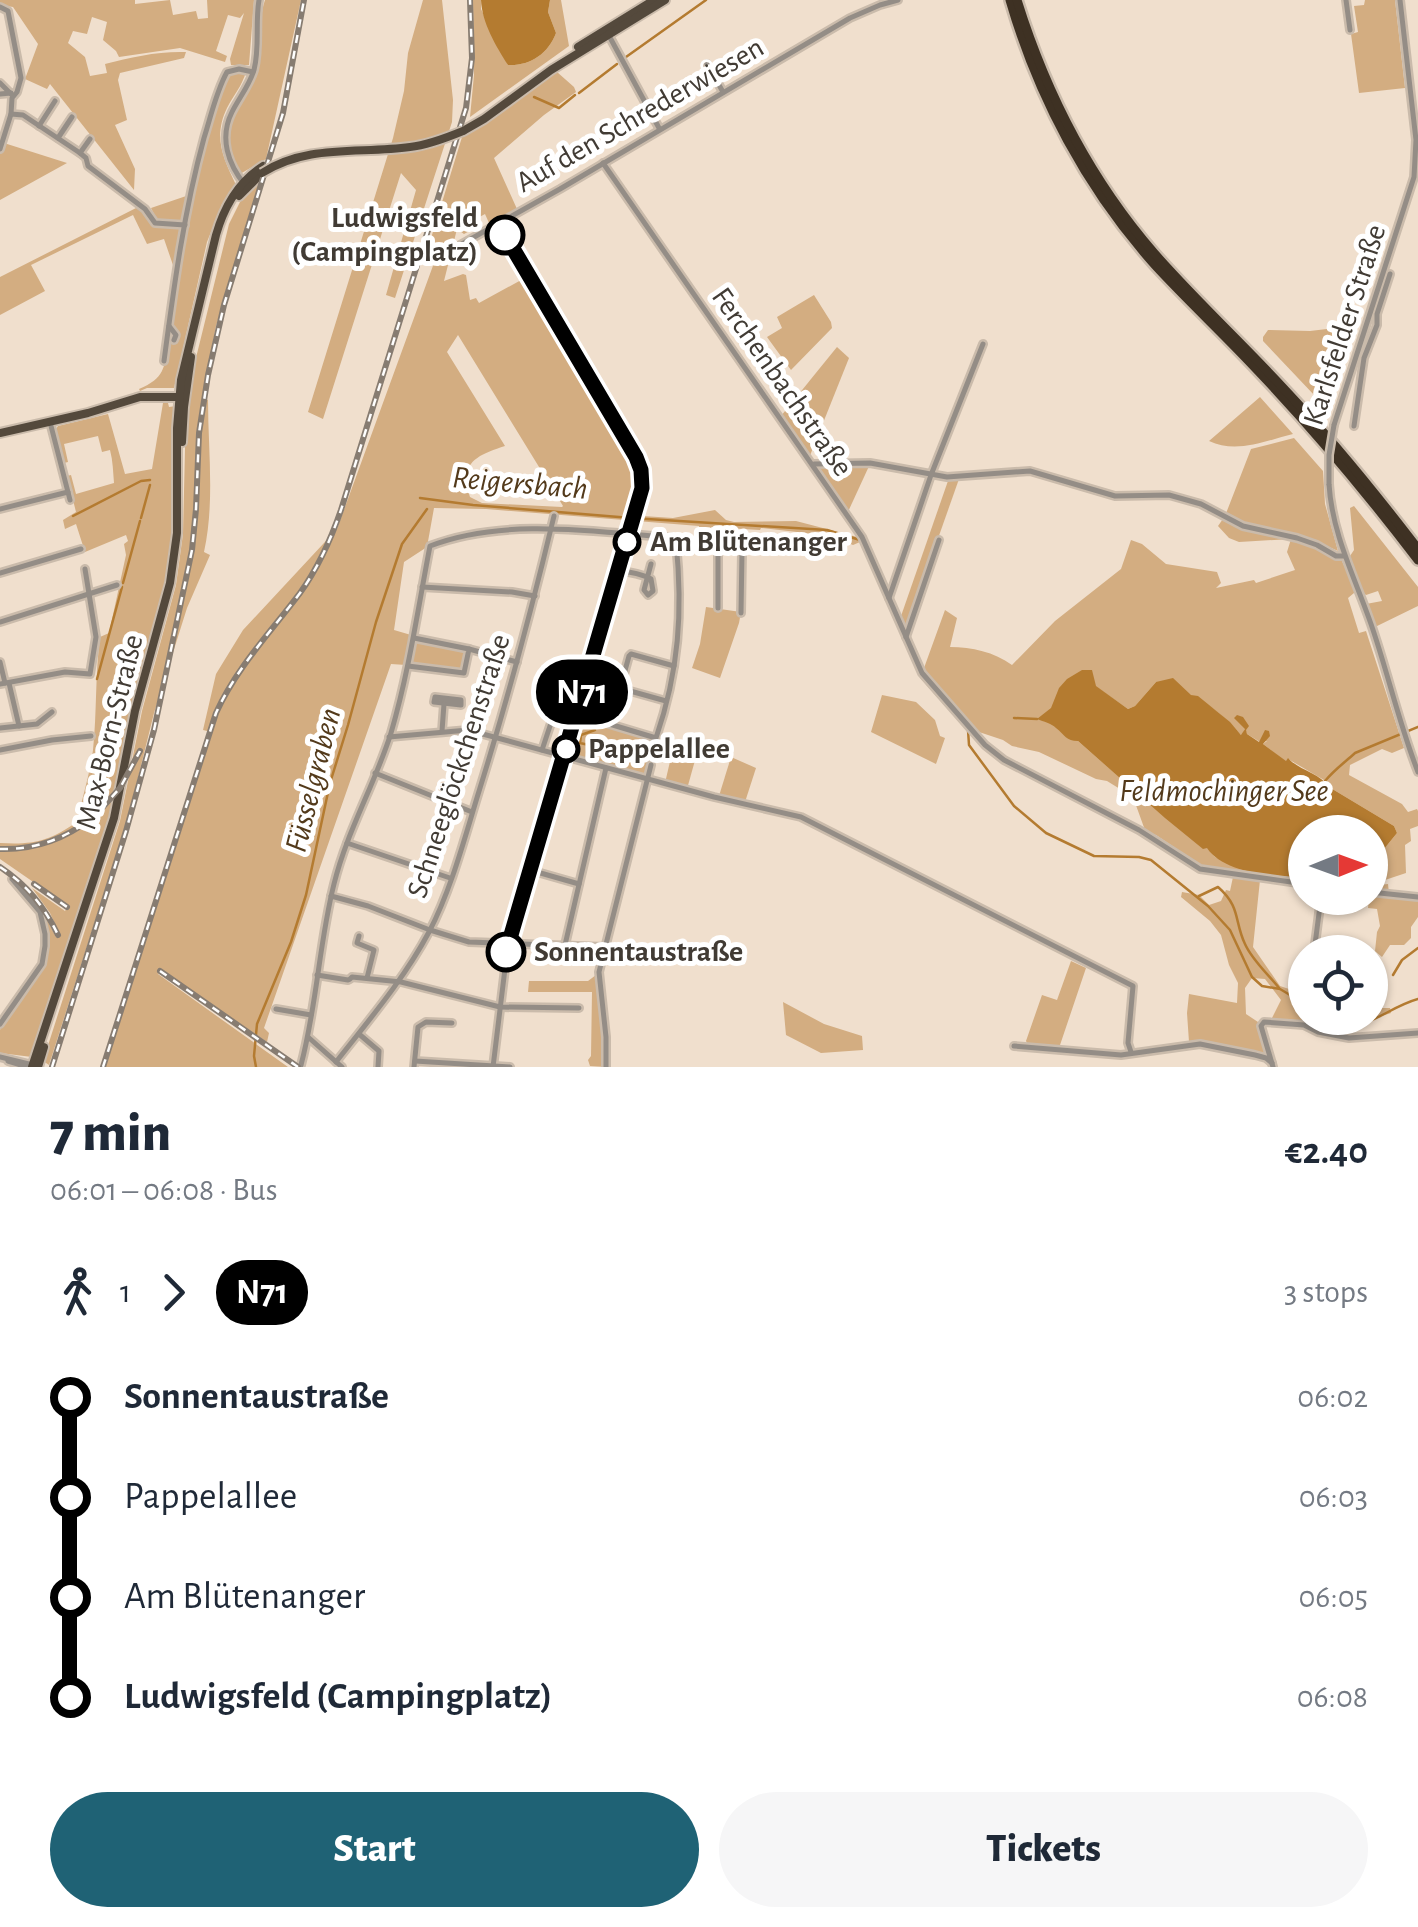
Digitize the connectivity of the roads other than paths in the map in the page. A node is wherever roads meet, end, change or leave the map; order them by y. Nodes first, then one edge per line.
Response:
1 (259, 0) edge
2 (654, 0) edge
3 (665, 0) edge
4 (898, 0) edge
5 (1013, 0) edge
6 (1346, 0) edge
7 (1400, 0) edge
8 (0, 7) edge
9 (1350, 30) dead end
10 (607, 32) junction
11 (707, 64) dead end
12 (253, 72) junction
13 (0, 83) edge
14 (723, 92) junction
15 (0, 94) edge
16 (12, 96) junction
17 (55, 101) dead end
18 (10, 115) junction
19 (0, 117) edge
20 (72, 117) dead end
21 (39, 126) junction
22 (660, 128) junction
23 (58, 138) junction
24 (90, 139) dead end
25 (0, 148) edge
26 (80, 153) junction
27 (603, 163) junction
28 (116, 172) dead end
29 (110, 182) junction
30 (245, 185) junction
31 (498, 223) junction
32 (185, 224) junction
33 (460, 245) dead end
34 (1390, 274) dead end
35 (1365, 326) junction
36 (1375, 330) junction
37 (982, 344) dead end
38 (164, 361) dead end
39 (182, 398) junction
40 (50, 422) junction
41 (1354, 426) dead end
42 (0, 433) edge
43 (816, 467) junction
44 (932, 475) junction
45 (68, 492) junction
46 (70, 500) dead end
47 (0, 508) edge
48 (554, 516) dead end
49 (551, 530) junction
50 (629, 535) junction
51 (939, 540) dead end
52 (676, 542) junction
53 (718, 545) junction
54 (80, 549) dead end
55 (1418, 549) edge
56 (1344, 556) junction
57 (1418, 560) edge
58 (651, 564) dead end
59 (85, 569) dead end
60 (619, 570) junction
61 (0, 573) edge
62 (117, 585) dead end
63 (422, 587) junction
64 (90, 594) junction
65 (535, 596) junction
66 (889, 598) junction
67 (718, 608) dead end
68 (741, 613) dead end
69 (0, 622) edge
70 (906, 637) junction
71 (414, 638) junction
72 (469, 650) junction
73 (0, 662) edge
74 (517, 662) junction
75 (408, 666) junction
76 (674, 666) junction
77 (5, 684) edge
78 (666, 702) junction
79 (444, 703) junction
80 (52, 712) dead end
81 (576, 714) junction
82 (552, 723) dead end
83 (19, 726) junction
84 (0, 728) edge
85 (442, 732) junction
86 (91, 736) dead end
87 (389, 737) junction
88 (496, 738) junction
89 (0, 750) edge
90 (542, 750) junction
91 (564, 756) junction
92 (652, 766) dead end
93 (606, 768) junction
94 (1418, 772) edge
95 (375, 773) junction
96 (648, 779) junction
97 (472, 812) junction
98 (347, 843) junction
99 (530, 870) junction
100 (450, 878) junction
101 (12, 879) dead end
102 (1288, 882) edge
103 (579, 884) junction
104 (1388, 894) edge
105 (331, 896) junction
106 (1418, 898) edge
107 (430, 930) junction
108 (508, 944) junction
109 (564, 946) junction
110 (605, 948) junction
111 (354, 952) dead end
112 (628, 952) dead end
113 (317, 975) junction
114 (364, 977) junction
115 (397, 982) junction
116 (500, 1007) junction
117 (276, 1008) dead end
118 (579, 1008) dead end
119 (311, 1015) junction
120 (1288, 1021) edge
121 (452, 1023) dead end
122 (0, 1024) edge
123 (358, 1033) junction
124 (1418, 1033) edge
125 (1333, 1035) edge
126 (308, 1037) junction
127 (1014, 1046) dead end
128 (1130, 1052) junction
129 (0, 1058) edge
130 (301, 1064) edge
131 (339, 1064) edge
132 (414, 1064) edge
133 (1272, 1065) edge
134 (35, 1067) edge
135 (378, 1067) edge
136 (493, 1067) edge
137 (510, 1067) edge
138 (606, 1067) edge

1 - 12 street
2 - 10 main road
3 - 10 main road
4 - 14 street, Auf den Schrederwiesen
5 - 55 highway
5 - 57 highway
6 - 9 street
7 - 35 street, Karlsfelder Straße
8 - 16 street
10 - 22 street
10 - 30 main road, Max-Born-Straße, bridge
11 - 14 street
12 - 30 street
12 - 32 street
13 - 16 street
14 - 22 street, Auf den Schrederwiesen
15 - 16 street
16 - 18 street
17 - 21 street
18 - 19 street
18 - 21 street
18 - 25 street
20 - 23 street
21 - 23 street
22 - 27 street, Auf den Schrederwiesen
23 - 26 street
24 - 26 street
26 - 29 street
27 - 31 street, Auf den Schrederwiesen
27 - 43 street, Ferchenbachstraße
28 - 29 street
29 - 32 street
30 - 39 main road, Max-Born-Straße
31 - 33 street, Auf den Schrederwiesen
31 - 50 street
32 - 38 street
34 - 36 street, Karlsfelder Straße
35 - 36 street
35 - 56 street, Karlsfelder Straße, bridge
36 - 41 street, Karlsfelder Straße
37 - 44 street
39 - 40 main road
39 - 134 main road, Max-Born-Straße
40 - 42 main road
40 - 45 street
43 - 44 street
43 - 66 street, Ferchenbachstraße
44 - 56 street
44 - 66 street
45 - 46 street
45 - 47 street
48 - 49 street, Schneeglöckchenstraße
49 - 50 street
49 - 63 street
49 - 65 street, Schneeglöckchenstraße
50 - 52 street
50 - 60 street
51 - 70 street
52 - 53 street
52 - 76 street
53 - 67 street
53 - 68 street
54 - 61 street
56 - 94 street, Karlsfelder Straße
58 - 60 street
59 - 64 street
60 - 81 street
62 - 64 street
63 - 65 street
63 - 71 street
64 - 69 street
64 - 77 street
65 - 74 street, Schneeglöckchenstraße
66 - 70 street, Ferchenbachstraße
70 - 102 street, Ferchenbachstraße
71 - 72 street
71 - 75 street
72 - 74 street
72 - 75 street
73 - 77 street
74 - 88 street, Schneeglöckchenstraße
75 - 87 street
76 - 78 street
76 - 78 street
77 - 83 street
78 - 81 street
79 - 79 street
79 - 85 street
80 - 83 street
81 - 91 street
82 - 90 street
83 - 84 street
85 - 87 street
85 - 88 street
86 - 89 street
87 - 95 street
88 - 90 street
88 - 97 street, Schneeglöckchenstraße
90 - 91 street
91 - 93 street
91 - 99 street
92 - 96 street
93 - 96 street
93 - 103 street
95 - 97 street
95 - 98 street
96 - 110 street
96 - 128 street
97 - 100 street, Schneeglöckchenstraße
98 - 100 street
98 - 105 street
99 - 103 street
99 - 108 street
100 - 107 street, Schneeglöckchenstraße
101 - 122 street
103 - 109 street
104 - 106 street
105 - 107 street
105 - 113 street
107 - 108 street
107 - 115 street, Schneeglöckchenstraße
108 - 109 street
108 - 116 street
109 - 110 street
110 - 112 street
110 - 138 street
111 - 114 street
113 - 114 street
113 - 119 street
114 - 115 street
115 - 116 street
115 - 123 street, Schneeglöckchenstraße
116 - 118 street
116 - 136 street
117 - 119 street
119 - 126 street
120 - 133 street
121 - 132 street
123 - 131 street, Schneeglöckchenstraße
123 - 135 street
124 - 125 street
126 - 130 street
126 - 131 street
127 - 128 street
128 - 133 street
129 - 134 street
132 - 136 street
136 - 137 street

